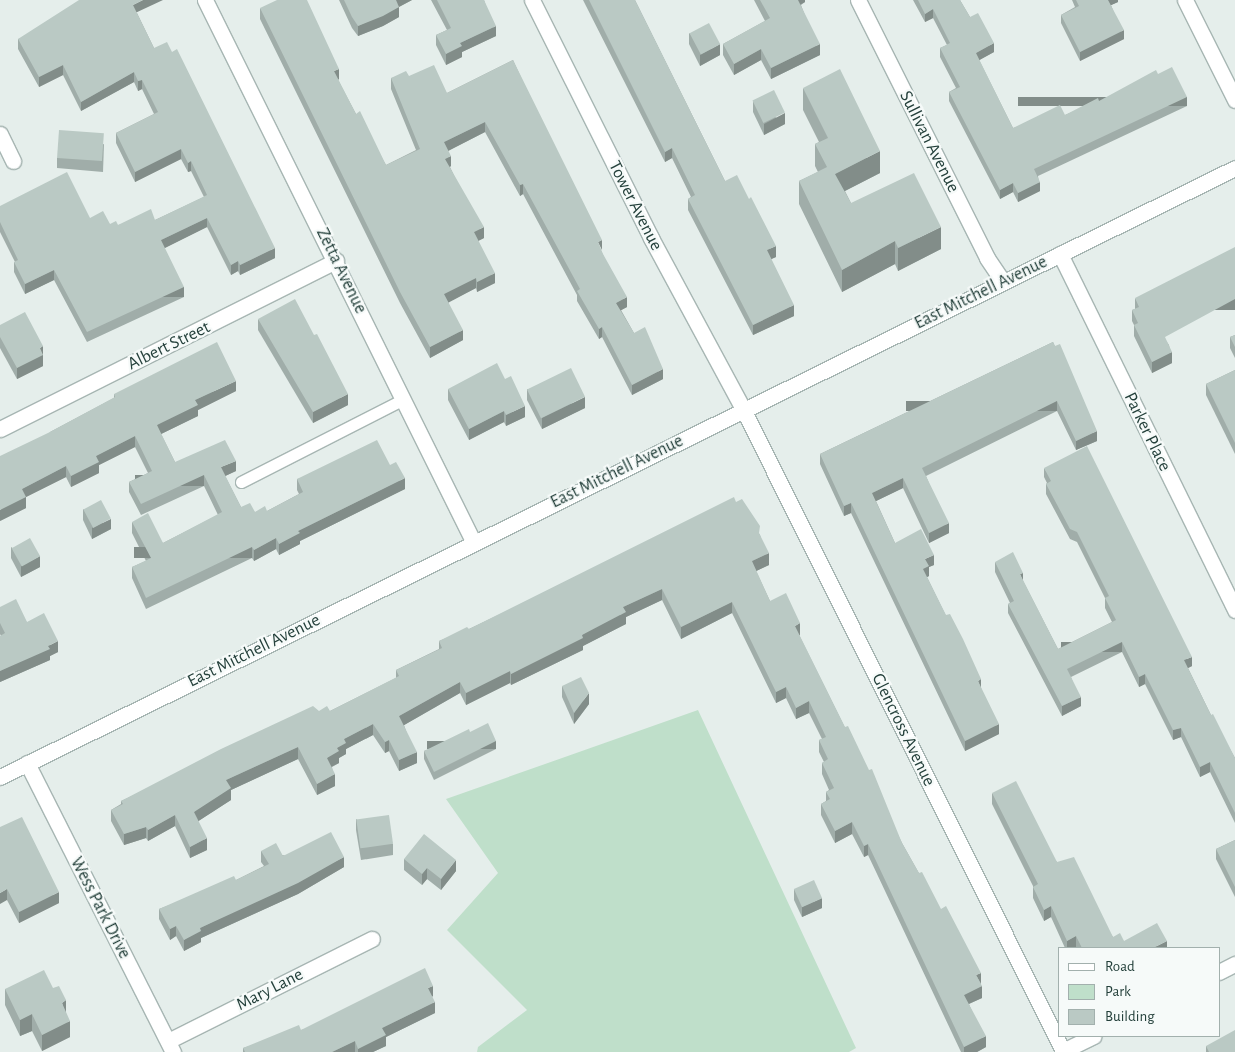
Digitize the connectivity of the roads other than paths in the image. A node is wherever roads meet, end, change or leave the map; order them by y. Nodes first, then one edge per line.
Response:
1 (205, 0) edge
2 (532, 0) edge
3 (858, 0) edge
4 (1186, 0) edge
5 (1235, 100) edge
6 (0, 134) edge
7 (13, 161) dead end
8 (1235, 168) edge
9 (1060, 254) junction
10 (336, 261) junction
11 (1003, 282) junction
12 (404, 399) junction
13 (743, 409) junction
14 (0, 429) edge
15 (241, 482) dead end
16 (474, 543) junction
17 (1235, 610) edge
18 (27, 763) junction
19 (0, 777) edge
20 (372, 939) dead end
21 (1235, 964) edge
22 (1220, 972) edge
23 (1092, 1037) edge
24 (170, 1047) edge
25 (1063, 1052) edge

1 - 10 street, Zetta Avenue
2 - 13 street, Tower Avenue
3 - 11 street, Sullivan Avenue
4 - 5 street
6 - 7 street
8 - 9 street, East Mitchell Avenue
9 - 11 street, East Mitchell Avenue
9 - 17 street, Parker Place
10 - 12 street, Zetta Avenue
10 - 14 street, Albert Street
11 - 13 street, East Mitchell Avenue
12 - 15 lane
12 - 16 street, Zetta Avenue
13 - 16 street, East Mitchell Avenue
13 - 25 street, Glencross Avenue
16 - 18 street, East Mitchell Avenue
18 - 19 street, East Mitchell Avenue
18 - 24 street, Wess Park Drive
20 - 24 street, Mary Lane
21 - 22 street
23 - 25 street

